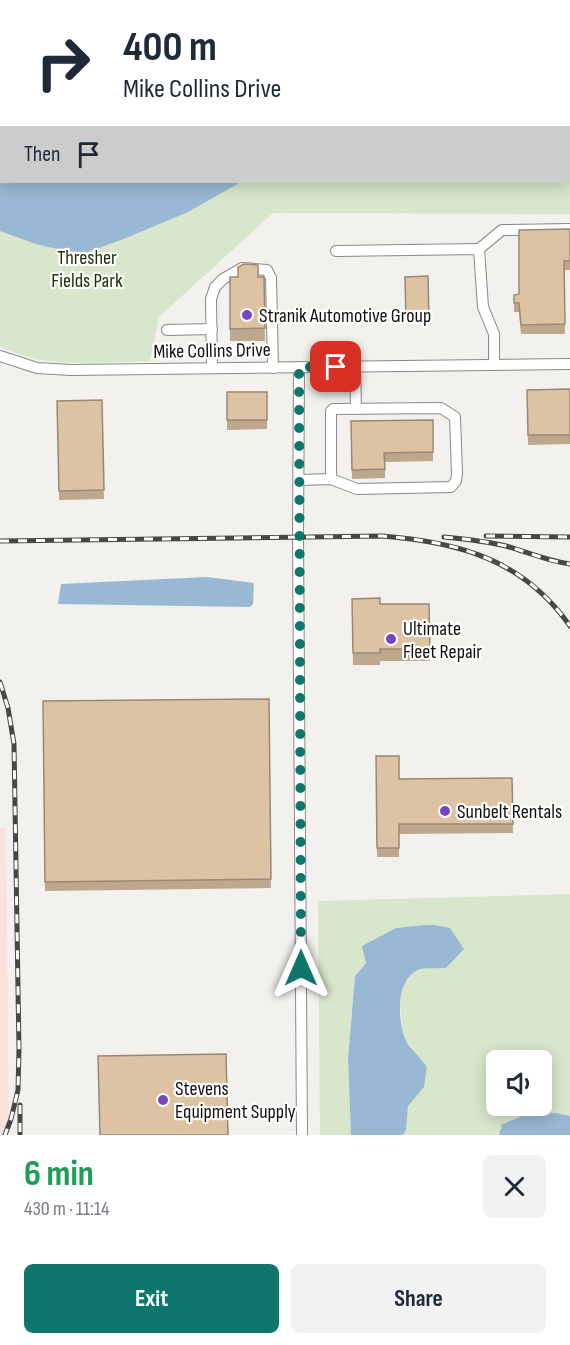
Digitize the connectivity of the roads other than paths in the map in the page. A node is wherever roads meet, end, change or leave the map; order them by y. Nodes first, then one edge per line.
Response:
1 (570, 229) edge
2 (479, 249) junction
3 (336, 251) dead end
4 (167, 330) dead end
5 (212, 330) junction
6 (0, 356) edge
7 (570, 364) edge
8 (494, 365) junction
9 (299, 367) junction
10 (355, 367) junction
11 (212, 368) junction
12 (273, 368) junction
13 (356, 409) junction
14 (331, 479) junction
15 (299, 480) junction
16 (302, 1135) edge

1 - 2 street
2 - 3 street
2 - 8 street
4 - 5 street
5 - 11 street
5 - 12 street
6 - 11 street, Mike Collins Drive
7 - 8 street, Mike Collins Drive
8 - 10 street, Mike Collins Drive
9 - 10 street, Mike Collins Drive
9 - 12 street, Mike Collins Drive
9 - 15 street
10 - 13 street
11 - 12 street, Mike Collins Drive
13 - 14 street
13 - 14 street
14 - 15 street
15 - 16 street

